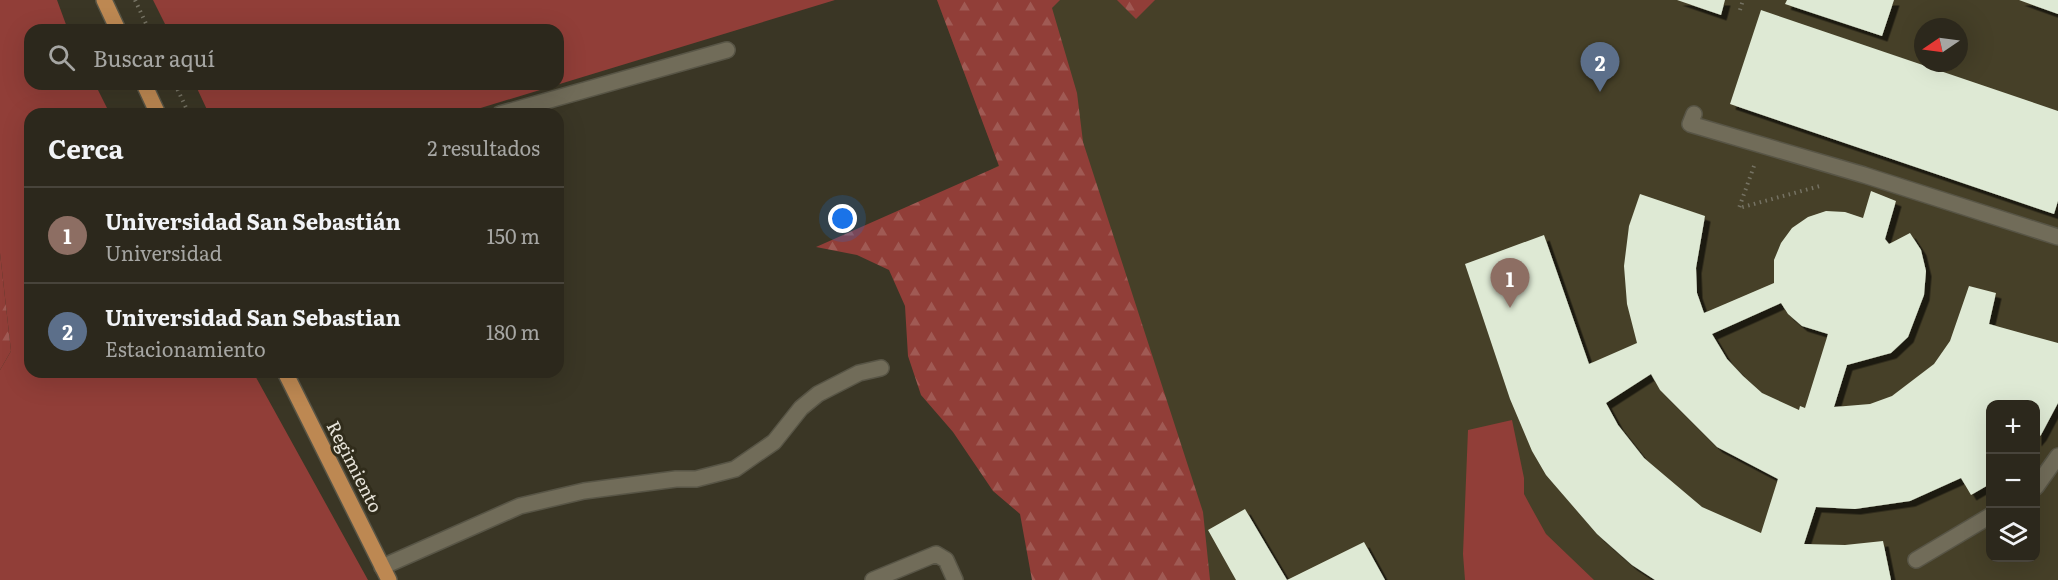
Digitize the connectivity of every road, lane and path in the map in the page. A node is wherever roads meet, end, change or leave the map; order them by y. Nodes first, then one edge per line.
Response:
1 (104, 0) edge
2 (135, 0) edge
3 (1743, 0) edge
4 (1740, 10) dead end
5 (115, 24) edge
6 (146, 24) edge
7 (727, 50) dead end
8 (147, 90) edge
9 (178, 90) edge
10 (155, 108) edge
11 (186, 108) edge
12 (521, 108) edge
13 (1694, 114) dead end
14 (1762, 144) junction
15 (1864, 175) junction
16 (2058, 237) edge
17 (881, 368) dead end
18 (288, 378) edge
19 (2058, 456) edge
20 (2040, 481) edge
21 (1986, 518) edge
22 (1916, 560) dead end
23 (386, 574) edge
24 (873, 580) edge
25 (955, 580) edge

1 - 5 main road
2 - 6 path
3 - 4 path
7 - 12 street
8 - 10 main road
9 - 11 path
13 - 14 street
14 - 15 street
14 - 15 path
15 - 16 street
17 - 23 street
18 - 23 main road, Regimiento
19 - 20 street
21 - 22 street
24 - 25 street

